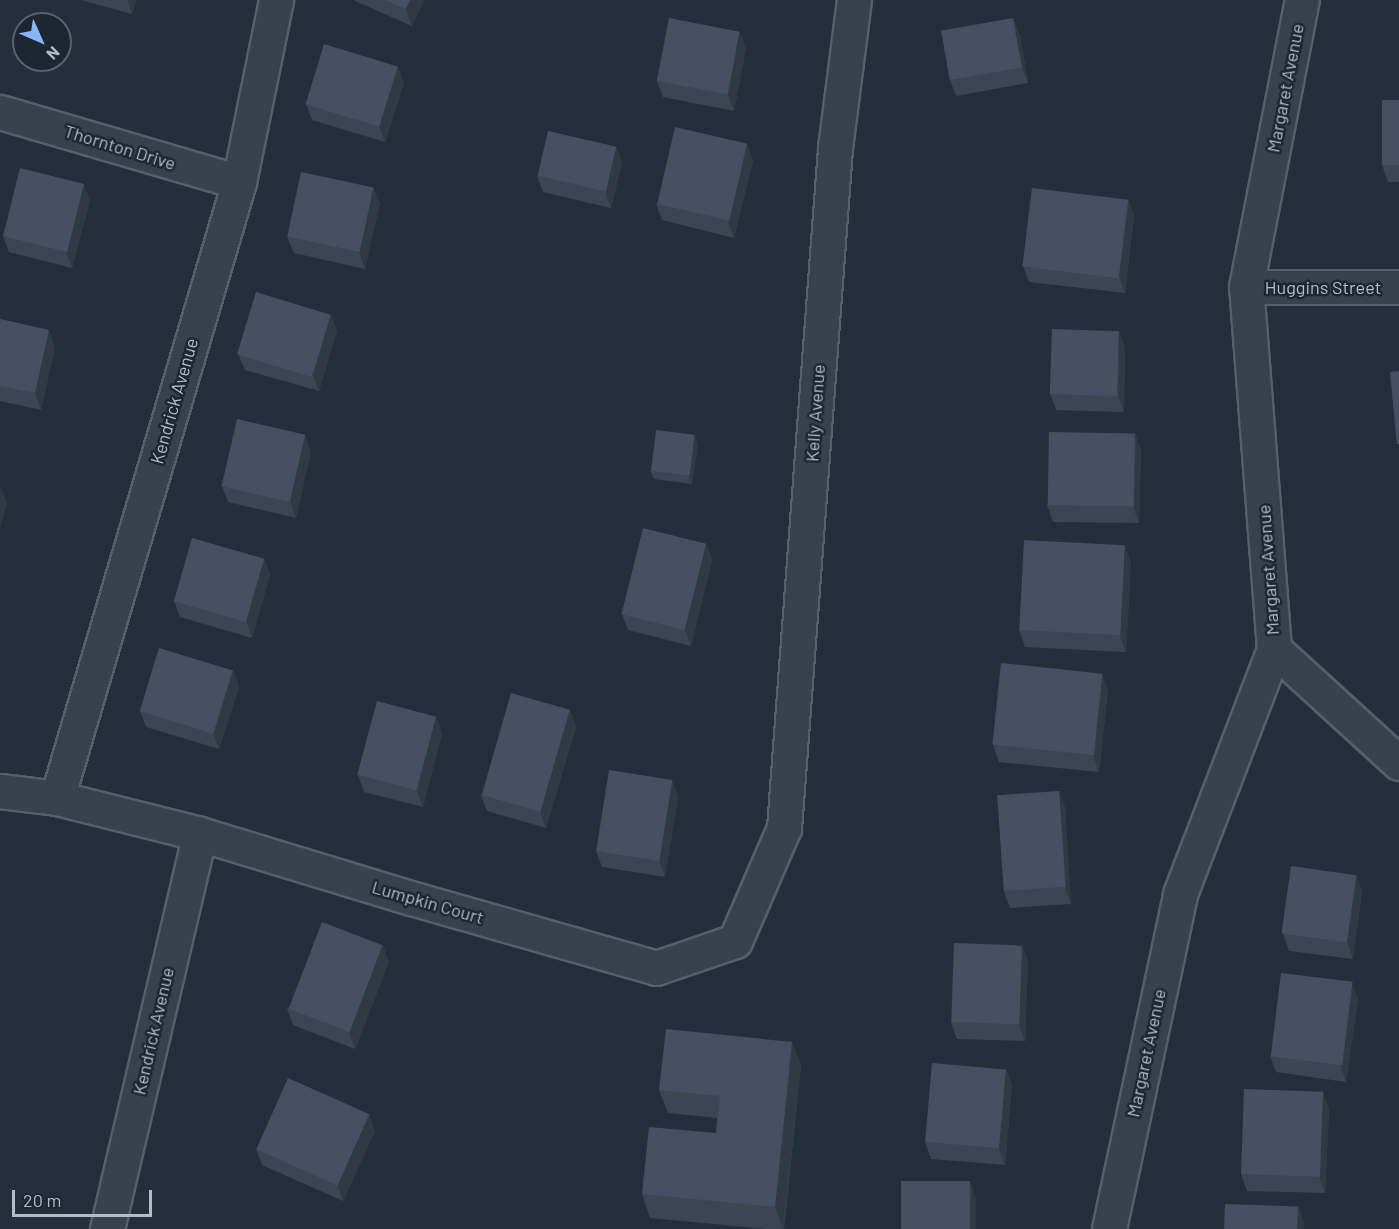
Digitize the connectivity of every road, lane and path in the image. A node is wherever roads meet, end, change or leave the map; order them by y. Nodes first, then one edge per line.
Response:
1 (276, 0) edge
2 (854, 0) edge
3 (1302, 0) edge
4 (0, 111) edge
5 (239, 182) junction
6 (1246, 287) junction
7 (1399, 287) edge
8 (1274, 649) junction
9 (1399, 763) edge
10 (0, 790) edge
11 (57, 798) junction
12 (784, 828) joint
13 (200, 834) junction
14 (107, 1229) edge
15 (1110, 1229) edge

1 - 5 street, Kendrick Avenue
2 - 12 street, Kelly Avenue
3 - 6 street, Margaret Avenue
4 - 5 street, Thornton Drive
5 - 11 street, Kendrick Avenue
6 - 7 street, Huggins Street
6 - 8 street, Margaret Avenue
8 - 9 street
8 - 15 street, Margaret Avenue
10 - 11 street, Lumpkin Court
11 - 13 street, Lumpkin Court
12 - 13 street, Lumpkin Court
13 - 14 street, Kendrick Avenue

